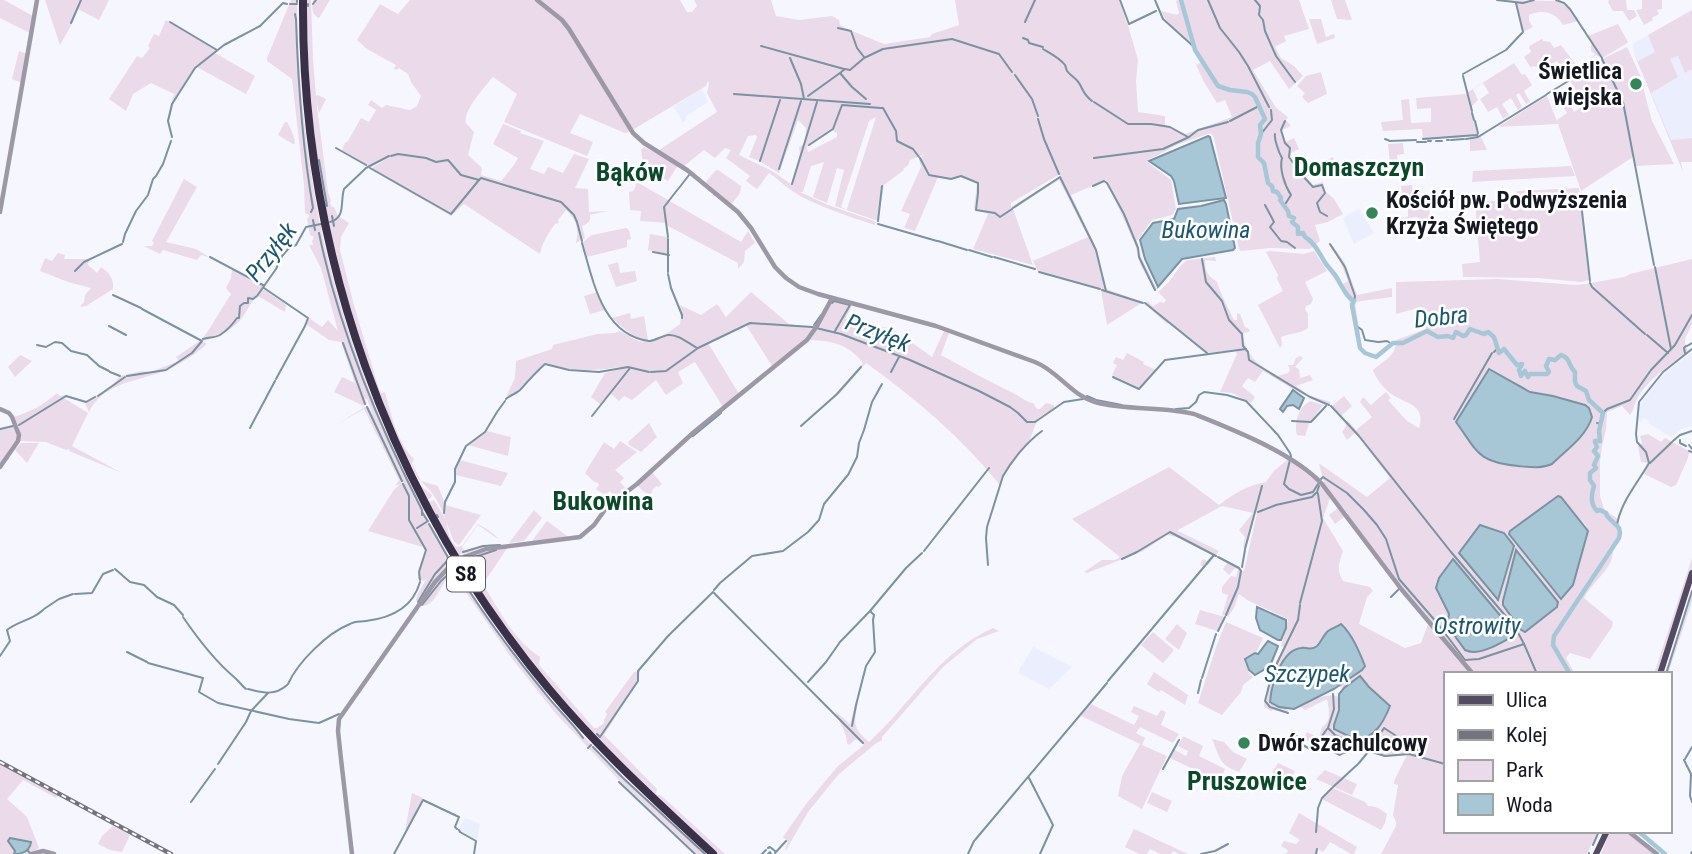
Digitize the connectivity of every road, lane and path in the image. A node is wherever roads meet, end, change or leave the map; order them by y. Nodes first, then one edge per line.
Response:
1 (37, 0) edge
2 (301, 0) edge
3 (537, 0) edge
4 (0, 212) edge
5 (832, 298) junction
6 (0, 409) edge
7 (0, 467) edge
8 (1692, 573) edge
9 (1692, 583) edge
10 (1471, 672) edge
11 (1662, 672) edge
12 (1662, 672) edge
13 (1604, 833) edge
14 (1631, 833) edge
15 (32, 854) edge
16 (54, 854) edge
17 (352, 854) edge
18 (711, 854) edge
19 (1594, 854) edge
20 (1657, 854) edge

1 - 4 street
2 - 18 highway, S8
3 - 5 street
5 - 10 street
5 - 17 street, bridge
6 - 7 street
8 - 11 main road
9 - 12 main road
13 - 19 main road
14 - 20 street
15 - 16 street

